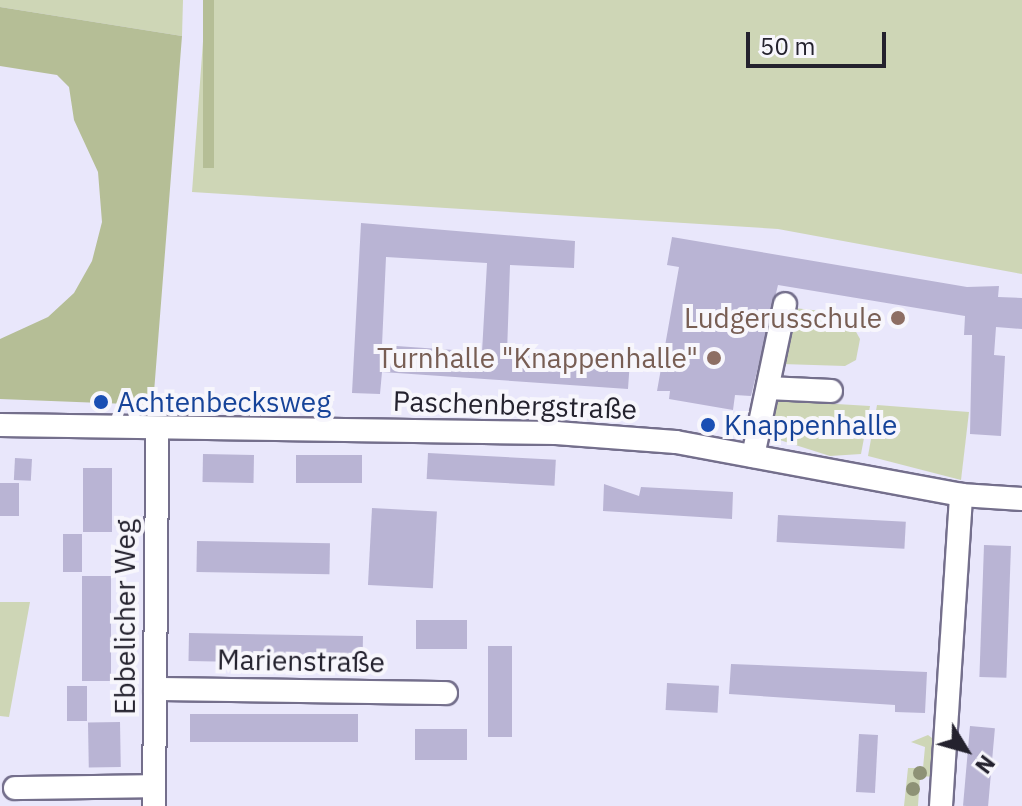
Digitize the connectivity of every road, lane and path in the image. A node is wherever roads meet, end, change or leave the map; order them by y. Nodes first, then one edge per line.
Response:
1 (785, 304) dead end
2 (768, 388) junction
3 (831, 391) dead end
4 (0, 425) edge
5 (157, 428) junction
6 (753, 456) junction
7 (961, 495) junction
8 (1022, 499) edge
9 (155, 689) junction
10 (446, 693) dead end
11 (15, 788) dead end
12 (154, 796) edge
13 (941, 806) edge

1 - 2 street
2 - 3 street
2 - 6 street
4 - 5 street, Paschenbergstraße
5 - 6 street, Paschenbergstraße
5 - 9 street, Ebbelicher Weg
6 - 7 street, Paschenbergstraße
7 - 8 street, Paschenbergstraße
7 - 13 street
9 - 10 street, Marienstraße
9 - 12 street, Ebbelicher Weg
11 - 12 street

